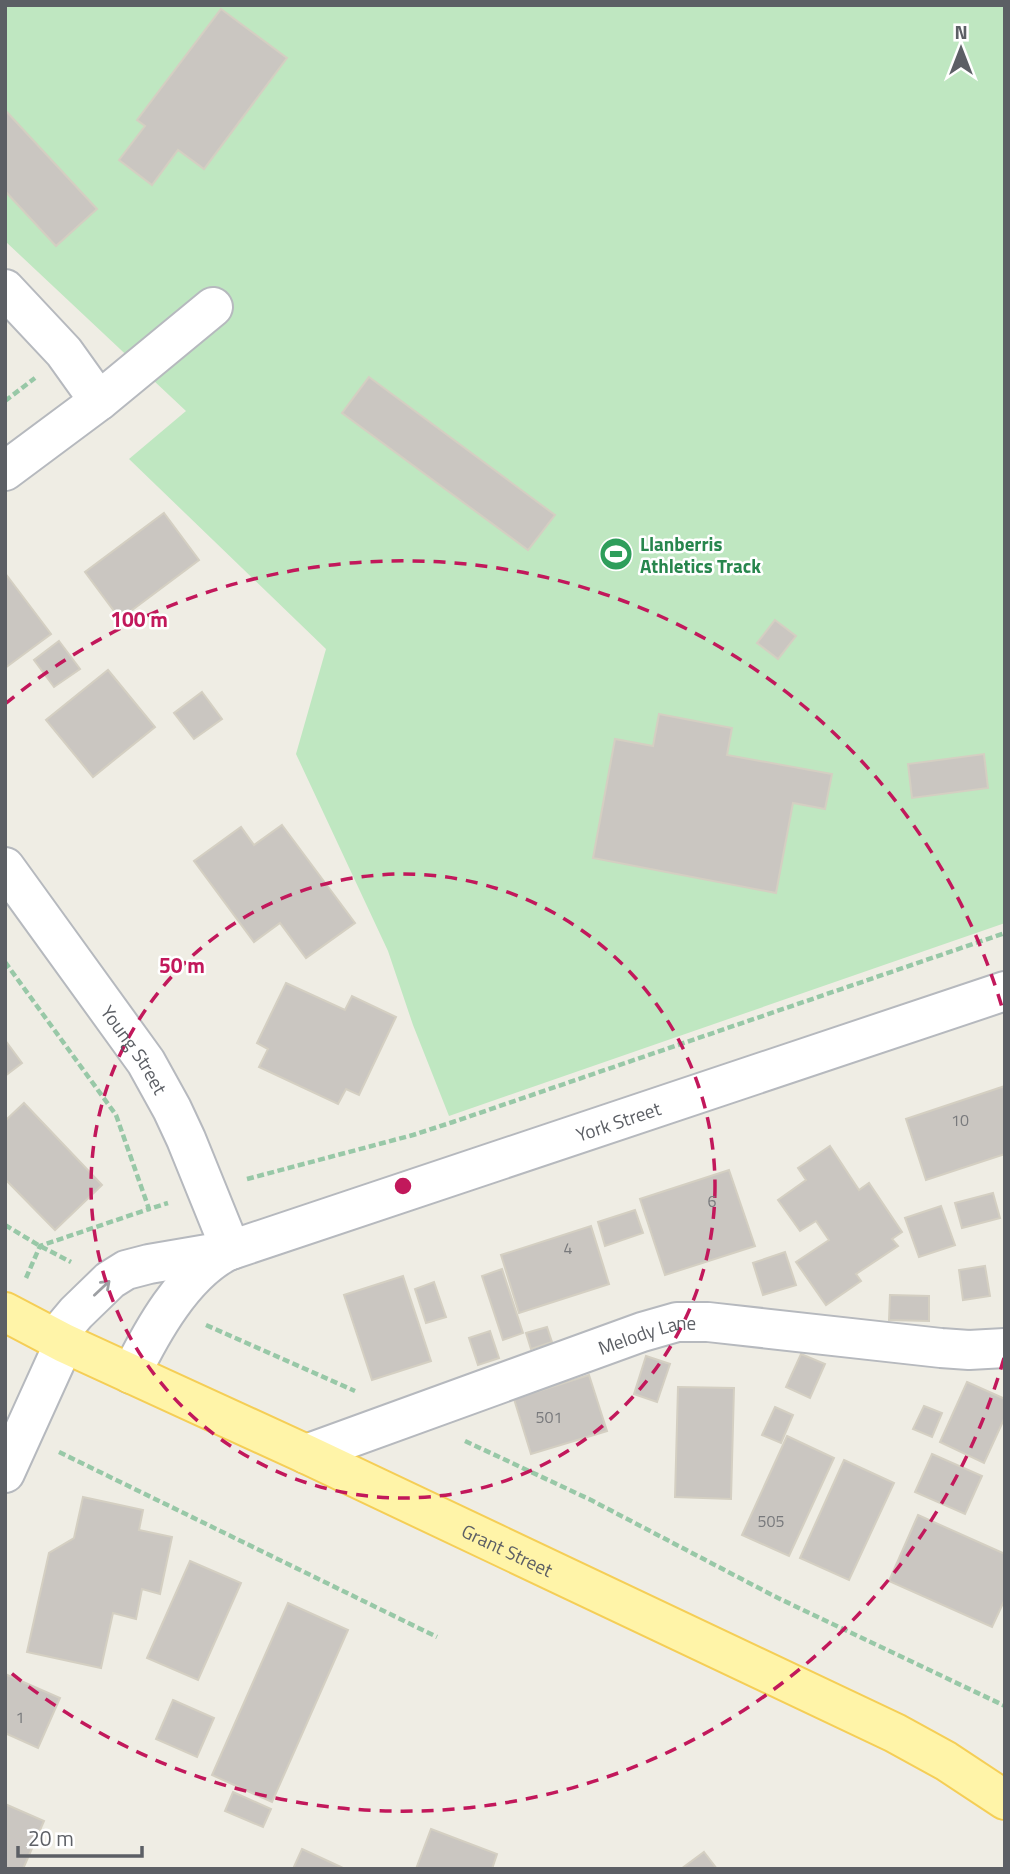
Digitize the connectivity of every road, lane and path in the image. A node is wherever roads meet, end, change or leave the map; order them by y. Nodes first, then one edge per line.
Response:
1 (5, 289) edge
2 (213, 307) dead end
3 (99, 401) junction
4 (5, 471) edge
5 (5, 867) edge
6 (1005, 933) edge
7 (5, 962) edge
8 (1005, 991) edge
9 (207, 1191) junction
10 (149, 1209) junction
11 (231, 1250) junction
12 (8, 1313) edge
13 (213, 1328) dead end
14 (59, 1340) junction
15 (1005, 1348) edge
16 (131, 1374) junction
17 (411, 1416) junction
18 (23, 1433) junction
19 (306, 1454) junction
20 (5, 1473) edge
21 (437, 1637) dead end
22 (1005, 1706) edge
23 (1005, 1800) edge

1 - 3 street
2 - 3 street
3 - 4 street
5 - 9 street, Young Street
6 - 9 path
7 - 10 path
8 - 11 street, York Street
9 - 10 path
9 - 11 street, Young Street
10 - 12 path
14 -> 11 street, York Street
11 - 16 street, York Street
12 - 14 main road, Grant Street
13 - 17 path
14 - 16 main road, Grant Street
14 - 18 street, York Street
15 - 17 street, Melody Lane
16 - 19 main road, Grant Street
17 - 19 street, Melody Lane
17 - 22 path
18 - 20 street, York Street
18 - 21 path
19 - 23 main road, Grant Street

